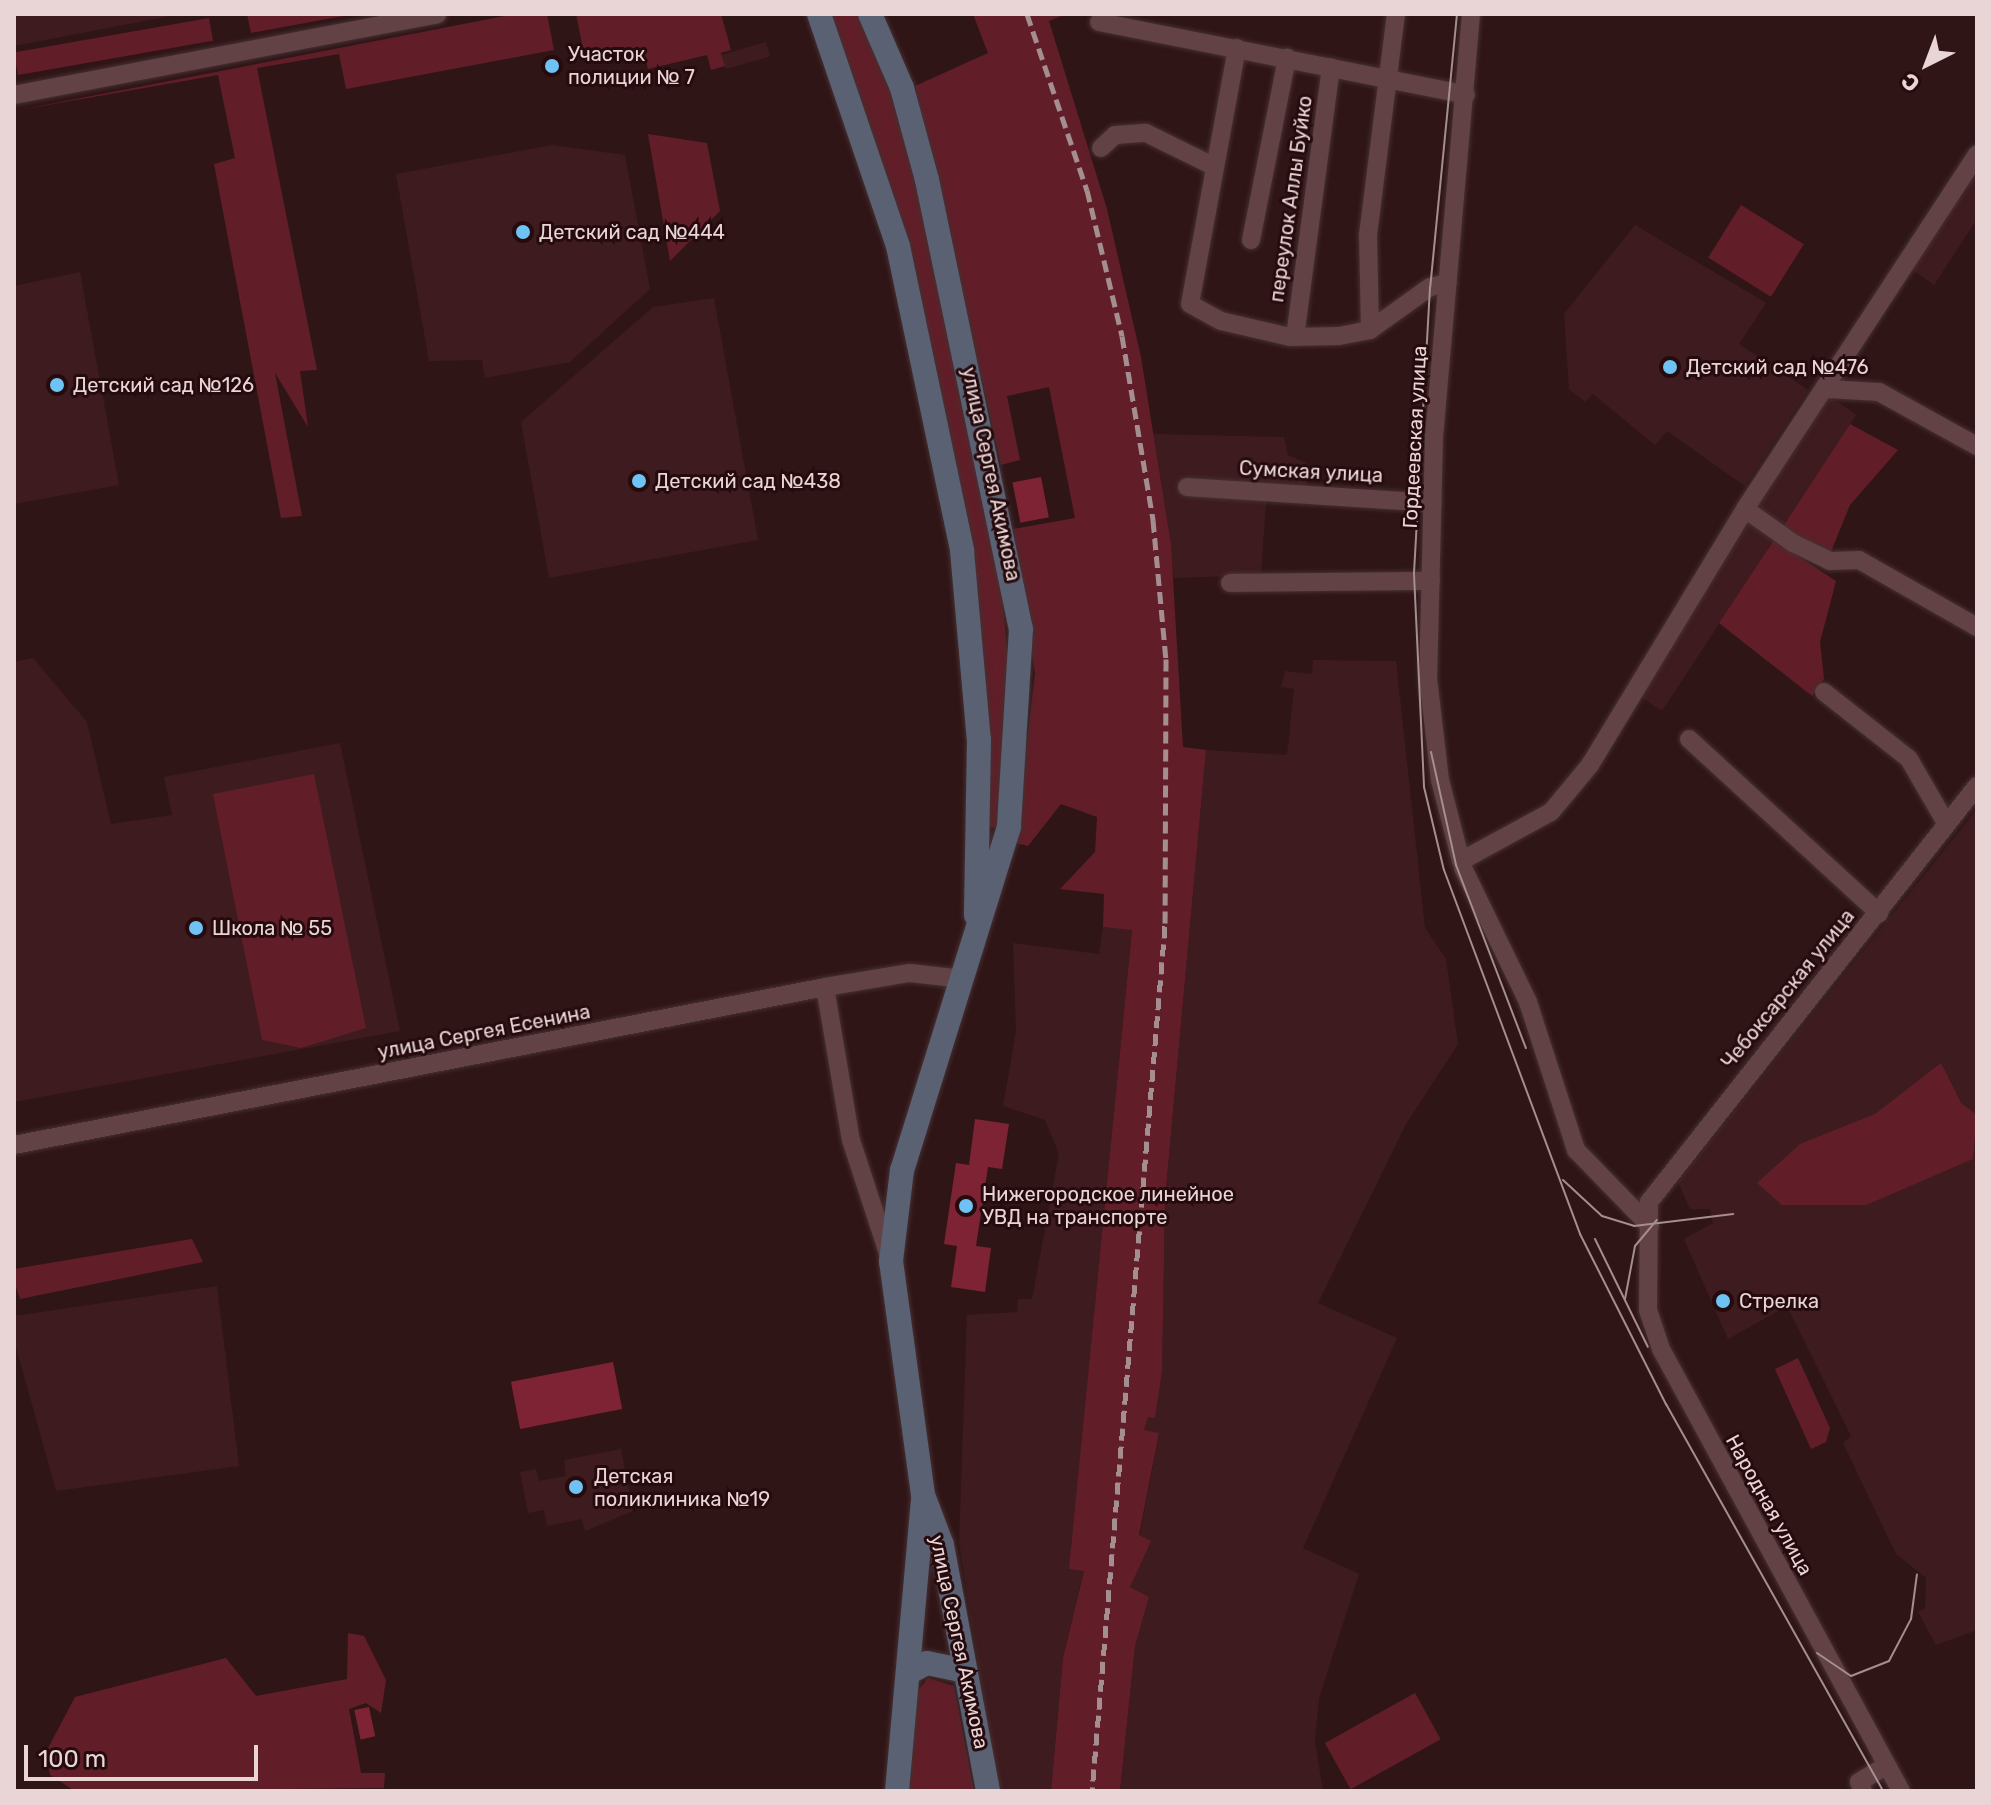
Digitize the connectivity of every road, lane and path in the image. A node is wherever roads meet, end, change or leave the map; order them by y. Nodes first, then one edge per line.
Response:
1 (437, 14) edge
2 (819, 14) edge
3 (870, 14) edge
4 (1396, 14) edge
5 (1471, 14) edge
6 (1099, 22) dead end
7 (1237, 48) junction
8 (1287, 58) junction
9 (1331, 67) junction
10 (1389, 78) junction
11 (14, 95) edge
12 (1466, 95) junction
13 (1101, 148) dead end
14 (1977, 154) edge
15 (1211, 165) junction
16 (1251, 240) dead end
17 (1448, 283) junction
18 (1370, 330) junction
19 (1295, 337) junction
20 (1827, 389) junction
21 (1977, 446) edge
22 (1187, 487) dead end
23 (1432, 503) junction
24 (1745, 509) junction
25 (1431, 581) junction
26 (1230, 583) dead end
27 (1974, 618) edge
28 (1824, 692) dead end
29 (1689, 739) dead end
30 (1977, 786) edge
31 (1946, 823) junction
32 (982, 829) junction
33 (1007, 833) junction
34 (1462, 865) junction
35 (1879, 913) junction
36 (974, 942) junction
37 (963, 979) junction
38 (825, 987) junction
39 (14, 1145) edge
40 (1650, 1226) junction
41 (891, 1261) junction
42 (923, 1495) junction
43 (965, 1671) junction
44 (908, 1673) junction
45 (1886, 1766) junction
46 (897, 1791) edge
47 (988, 1791) edge
48 (1863, 1791) edge
49 (1901, 1791) edge

1 - 11 street
2 - 32 main road, улица Сергея Акимова
3 - 33 main road, улица Сергея Акимова
4 - 10 street
5 - 12 street, Гордеевская улица
6 - 7 street
7 - 8 street
7 - 15 street
8 - 9 street
8 - 16 street
9 - 10 street
9 - 19 street, переулок Аллы Буйко
10 - 12 street
10 - 18 street
12 - 17 street, Гордеевская улица
13 - 15 street
14 - 20 street
15 - 19 street
17 - 18 street
17 - 23 street, Гордеевская улица
18 - 19 street
20 - 21 street
20 - 24 street
22 - 23 street, Сумская улица
23 - 25 street, Гордеевская улица
24 - 27 street
24 - 34 street
25 - 26 street
25 - 34 street, Гордеевская улица
28 - 31 street
29 - 35 street
30 - 31 street, Чебоксарская улица
31 - 35 street, Чебоксарская улица
32 - 33 main road
32 - 36 main road, улица Сергея Акимова
33 - 36 main road, улица Сергея Акимова
34 - 40 street, Гордеевская улица
35 - 40 street, Чебоксарская улица
36 - 37 main road, улица Сергея Акимова
37 - 38 street, улица Сергея Есенина
37 - 41 main road, улица Сергея Акимова
38 - 39 street, улица Сергея Есенина
38 - 41 street
40 - 45 street, Народная улица
41 - 42 main road, улица Сергея Акимова
42 - 43 main road, улица Сергея Акимова
42 - 44 main road, улица Сергея Акимова
43 - 44 main road
43 - 47 main road, улица Сергея Акимова
44 - 46 main road, улица Сергея Акимова
45 - 48 street
45 - 49 street, Народная улица

